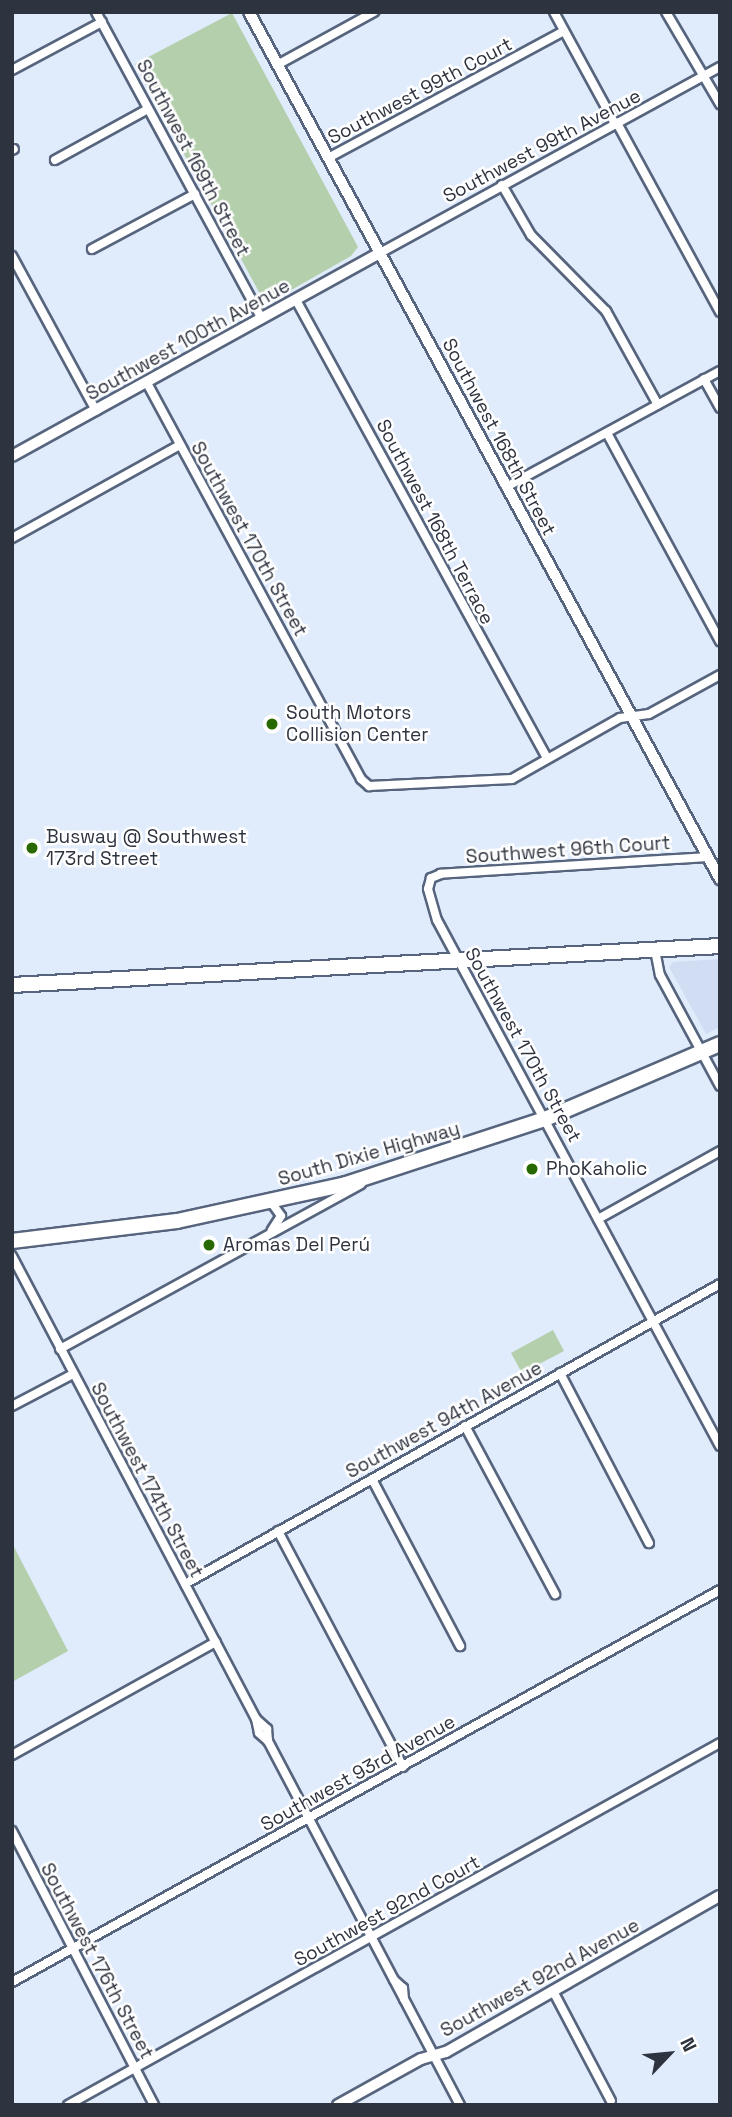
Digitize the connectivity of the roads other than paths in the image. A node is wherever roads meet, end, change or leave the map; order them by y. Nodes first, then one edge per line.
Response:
1 (96, 12) edge
2 (249, 12) edge
3 (374, 12) edge
4 (554, 12) edge
5 (666, 12) edge
6 (102, 22) junction
7 (564, 31) junction
8 (277, 65) junction
9 (720, 67) edge
10 (12, 70) edge
11 (703, 76) junction
12 (720, 104) edge
13 (148, 109) junction
14 (616, 124) junction
15 (328, 158) junction
16 (55, 160) dead end
17 (502, 185) junction
18 (195, 194) junction
19 (92, 249) dead end
20 (380, 253) junction
21 (12, 256) edge
22 (296, 300) junction
23 (720, 312) edge
24 (262, 319) junction
25 (720, 371) edge
26 (704, 379) junction
27 (147, 383) junction
28 (658, 405) junction
29 (720, 408) edge
30 (96, 411) junction
31 (607, 433) junction
32 (180, 445) junction
33 (12, 456) edge
34 (506, 487) junction
35 (12, 538) edge
36 (720, 641) edge
37 (720, 675) edge
38 (630, 717) junction
39 (547, 758) junction
40 (708, 857) junction
41 (431, 878) joint
42 (720, 878) edge
43 (720, 946) edge
44 (656, 950) junction
45 (460, 961) junction
46 (12, 985) edge
47 (720, 1044) edge
48 (702, 1052) junction
49 (720, 1086) edge
50 (545, 1119) junction
51 (720, 1151) edge
52 (377, 1175) junction
53 (271, 1202) junction
54 (598, 1219) junction
55 (269, 1234) junction
56 (12, 1241) edge
57 (12, 1256) edge
58 (720, 1284) edge
59 (653, 1322) junction
60 (60, 1349) junction
61 (560, 1373) junction
62 (73, 1374) junction
63 (12, 1406) edge
64 (465, 1426) junction
65 (718, 1440) edge
66 (372, 1479) junction
67 (278, 1531) junction
68 (649, 1543) dead end
69 (185, 1584) junction
70 (720, 1590) edge
71 (555, 1594) dead end
72 (216, 1642) junction
73 (460, 1646) dead end
74 (720, 1742) edge
75 (12, 1755) edge
76 (403, 1767) junction
77 (309, 1819) junction
78 (12, 1831) edge
79 (720, 1896) edge
80 (372, 1937) junction
81 (73, 1948) junction
82 (12, 1982) edge
83 (553, 1992) junction
84 (434, 2055) junction
85 (135, 2067) junction
86 (611, 2101) dead end
87 (68, 2105) edge
88 (154, 2105) edge
89 (338, 2105) edge
90 (460, 2105) edge

1 - 6 street, Southwest 169th Street
2 - 8 street, Southwest 168th Street
3 - 8 street
4 - 7 street
5 - 11 street
6 - 10 street
6 - 13 street, Southwest 169th Street
7 - 14 street
7 - 15 street, Southwest 99th Court
8 - 15 street, Southwest 168th Street
9 - 11 street, Southwest 99th Avenue
11 - 12 street
11 - 14 street, Southwest 99th Avenue
13 - 16 street
13 - 18 street, Southwest 169th Street
14 - 17 street, Southwest 99th Avenue
14 - 23 street
15 - 20 street, Southwest 168th Street
17 - 20 street, Southwest 99th Avenue
17 - 28 street
18 - 19 street
18 - 24 street, Southwest 169th Street
20 - 22 street, Southwest 100th Avenue
20 - 34 street, Southwest 168th Street
21 - 30 street
22 - 24 street, Southwest 100th Avenue
22 - 39 street, Southwest 168th Terrace
24 - 27 street, Southwest 100th Avenue
25 - 26 street
26 - 28 street
26 - 29 street
27 - 30 street, Southwest 100th Avenue
27 - 32 street, Southwest 170th Street
28 - 31 street
30 - 33 street, Southwest 100th Avenue
31 - 34 street
31 - 36 street
32 - 35 street
32 - 39 street, Southwest 170th Street
34 - 38 street, Southwest 168th Street
37 - 38 street
38 - 39 street
38 - 40 street, Southwest 168th Street
40 - 41 street, Southwest 96th Court
40 - 42 street, Southwest 168th Street
41 - 45 street, Southwest 170th Street
43 - 44 highway
44 - 45 highway
44 - 48 street
45 - 46 highway
45 - 50 street, Southwest 170th Street
47 - 48 highway, South Dixie Highway
48 - 49 street
48 - 50 highway, South Dixie Highway
50 - 52 highway, South Dixie Highway
50 - 54 street, Southwest 170th Street
51 - 54 street
52 - 53 highway, South Dixie Highway
52 - 55 street
53 - 55 street
53 - 56 highway, South Dixie Highway
54 - 59 street, Southwest 170th Street
55 - 60 street
57 - 60 street, Southwest 174th Street
58 - 59 street, Southwest 94th Avenue
59 - 61 street, Southwest 94th Avenue
59 - 65 street, Southwest 170th Street
60 - 62 street, Southwest 174th Street
61 - 64 street, Southwest 94th Avenue
61 - 68 street
62 - 63 street
62 - 69 street, Southwest 174th Street
64 - 66 street, Southwest 94th Avenue
64 - 71 street
66 - 67 street, Southwest 94th Avenue
66 - 73 street
67 - 69 street, Southwest 94th Avenue
67 - 76 street
69 - 72 street, Southwest 174th Street
70 - 76 street, Southwest 93rd Avenue
72 - 75 street
72 - 77 street, Southwest 174th Street
74 - 80 street, Southwest 92nd Court
76 - 77 street, Southwest 93rd Avenue
77 - 80 street, Southwest 174th Street
77 - 81 street, Southwest 93rd Avenue
78 - 81 street, Southwest 176th Street
79 - 83 street, Southwest 92nd Avenue
80 - 84 street, Southwest 174th Street
80 - 85 street, Southwest 92nd Court
81 - 82 street, Southwest 93rd Avenue
81 - 85 street, Southwest 176th Street
83 - 84 street, Southwest 92nd Avenue
83 - 86 street
84 - 89 street, Southwest 92nd Avenue
84 - 90 street, Southwest 174th Street
85 - 87 street, Southwest 92nd Court
85 - 88 street, Southwest 176th Street

